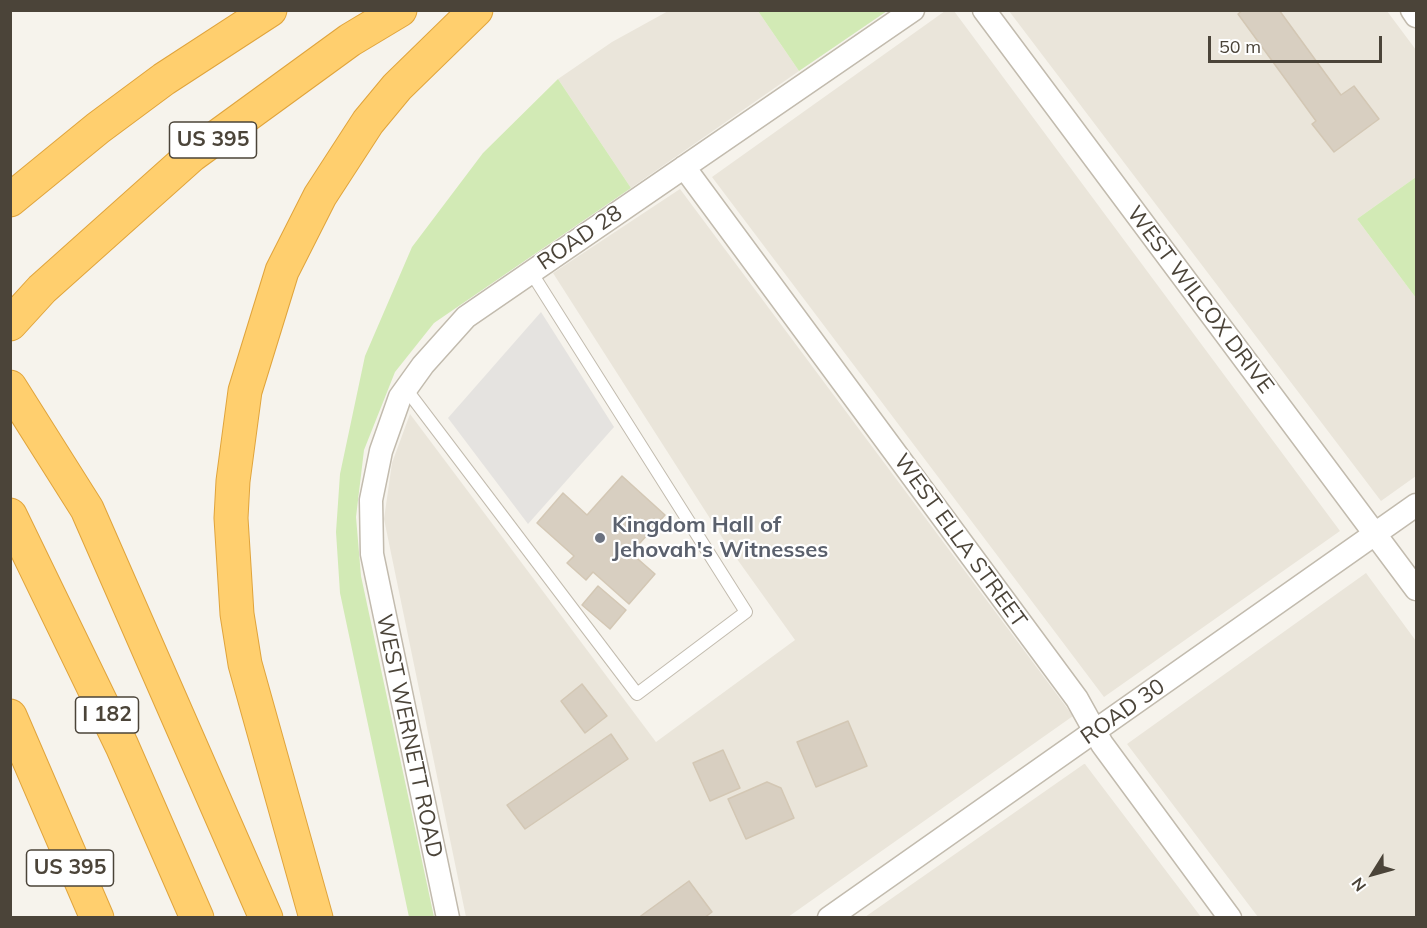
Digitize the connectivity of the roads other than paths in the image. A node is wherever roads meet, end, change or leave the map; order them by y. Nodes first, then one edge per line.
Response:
1 (270, 10) edge
2 (400, 10) edge
3 (476, 10) edge
4 (913, 10) edge
5 (984, 10) edge
6 (1412, 10) edge
7 (1416, 16) edge
8 (684, 167) junction
9 (10, 200) edge
10 (531, 272) junction
11 (10, 324) edge
12 (10, 387) edge
13 (406, 389) junction
14 (1416, 505) edge
15 (10, 515) edge
16 (1375, 534) junction
17 (372, 554) joint
18 (1416, 589) edge
19 (10, 716) edge
20 (1096, 732) junction
21 (57, 819) junction
22 (82, 918) edge
23 (97, 918) edge
24 (197, 918) edge
25 (266, 918) edge
26 (316, 918) edge
27 (448, 918) edge
28 (829, 918) edge
29 (1230, 918) edge

1 - 9 highway
2 - 11 highway, US 395
3 - 26 highway
4 - 8 street, ROAD 28
5 - 16 street, WEST WILCOX DRIVE
6 - 7 street
8 - 10 street, ROAD 28
8 - 20 street, WEST ELLA STREET
10 - 13 street, ROAD 28
10 - 13 lane
12 - 25 highway
13 - 17 street, ROAD 28
14 - 16 street, ROAD 30
15 - 24 highway, I 182
16 - 18 street, WEST WILCOX DRIVE
16 - 20 street, ROAD 30
17 - 27 street, WEST WERNETT ROAD
19 - 21 highway
20 - 28 street, ROAD 30
20 - 29 street, WEST ELLA STREET
21 - 22 highway, US 395
21 - 23 highway

